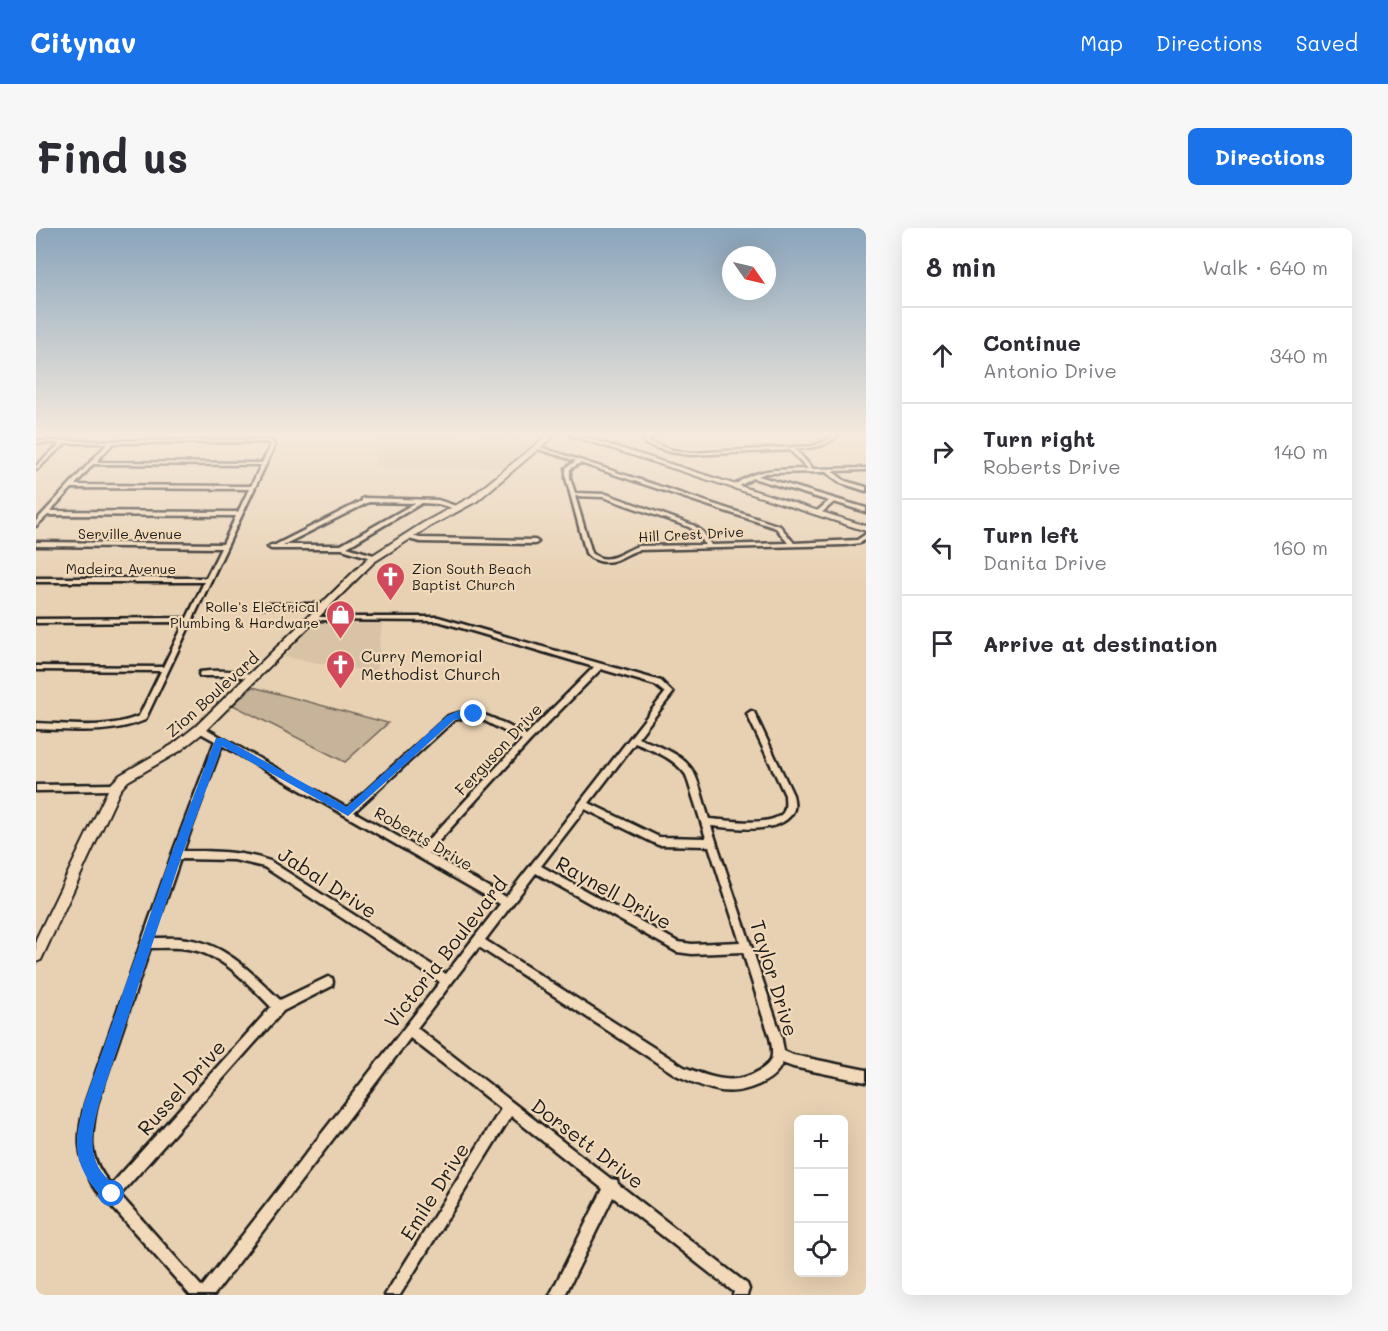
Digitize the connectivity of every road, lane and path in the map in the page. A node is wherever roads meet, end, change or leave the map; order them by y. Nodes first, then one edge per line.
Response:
1 (253, 485) edge
2 (492, 485) edge
3 (571, 485) edge
4 (650, 485) edge
5 (730, 485) edge
6 (782, 485) edge
7 (70, 486) joint
8 (734, 486) joint
9 (252, 488) junction
10 (573, 494) junction
11 (357, 500) dead end
12 (368, 500) junction
13 (833, 500) junction
14 (425, 501) junction
15 (456, 510) junction
16 (866, 510) edge
17 (46, 513) junction
18 (818, 513) junction
19 (240, 514) junction
20 (36, 524) edge
21 (866, 529) edge
22 (866, 536) edge
23 (407, 537) junction
24 (536, 542) dead end
25 (791, 543) junction
26 (36, 544) edge
27 (708, 544) junction
28 (225, 546) junction
29 (342, 547) junction
30 (377, 555) junction
31 (36, 580) edge
32 (207, 580) junction
33 (258, 606) dead end
34 (324, 606) junction
35 (312, 619) junction
36 (189, 620) junction
37 (36, 621) edge
38 (598, 667) junction
39 (36, 668) edge
40 (166, 669) junction
41 (203, 674) dead end
42 (254, 677) junction
43 (751, 714) dead end
44 (36, 726) edge
45 (200, 729) junction
46 (527, 739) junction
47 (220, 740) junction
48 (635, 740) junction
49 (36, 788) edge
50 (115, 788) junction
51 (585, 805) junction
52 (348, 812) junction
53 (706, 822) junction
54 (713, 842) junction
55 (422, 853) junction
56 (177, 855) junction
57 (535, 868) junction
58 (507, 903) junction
59 (478, 941) junction
60 (147, 943) junction
61 (747, 947) junction
62 (36, 955) edge
63 (446, 980) junction
64 (328, 982) dead end
65 (279, 1007) junction
66 (410, 1030) junction
67 (778, 1055) junction
68 (866, 1076) edge
69 (509, 1108) junction
70 (612, 1185) junction
71 (112, 1194) junction
72 (741, 1292) edge
73 (200, 1295) edge
74 (205, 1295) edge
75 (392, 1295) edge
76 (557, 1295) edge

1 - 9 street
2 - 15 main road, Zion Boulevard
3 - 10 street, Hill Crest Drive
4 - 25 street
5 - 8 main road
6 - 13 street
7 - 9 street
7 - 17 street
8 - 18 main road
9 - 19 street
10 - 27 street
10 - 27 street, Hill Crest Drive
11 - 12 street
12 - 14 street
12 - 29 street
13 - 16 street
13 - 18 street
14 - 15 street
14 - 29 street
15 - 23 main road, Zion Boulevard
17 - 19 street
17 - 20 street
18 - 21 main road
19 - 28 street
22 - 25 street, Hill Crest Drive
23 - 24 street
23 - 30 main road, Zion Boulevard
25 - 27 street, Hill Crest Drive
26 - 28 street, Serville Avenue
28 - 32 street
29 - 30 street
30 - 34 main road, Zion Boulevard
31 - 32 street, Madeira Avenue
32 - 36 street
33 - 34 street
34 - 35 main road, Zion Boulevard
35 - 38 street
35 - 42 main road, Zion Boulevard
36 - 37 street
36 - 40 street
38 - 46 street, Ferguson Drive
38 - 48 street, Victoria Boulevard
39 - 40 street
40 - 44 street
41 - 42 street
42 - 45 main road, Zion Boulevard
43 - 53 street
45 - 47 street, Roberts Drive
45 - 50 main road, Zion Boulevard
46 - 52 street
46 - 55 street, Ferguson Drive
47 - 52 street, Roberts Drive
47 - 56 street
48 - 51 street, Victoria Boulevard
48 - 53 street, Taylor Drive
49 - 50 street
50 - 62 main road, Zion Boulevard
51 - 54 street
51 - 57 street, Victoria Boulevard
52 - 55 street, Roberts Drive
53 - 54 street, Taylor Drive
54 - 61 street, Taylor Drive
55 - 58 street, Roberts Drive
56 - 60 street
56 - 63 street, Jabal Drive
57 - 58 street, Victoria Boulevard
57 - 61 street, Raynell Drive
58 - 59 street, Victoria Boulevard
59 - 63 street, Victoria Boulevard
59 - 67 street, Taylor Drive
60 - 65 street
60 - 71 street
61 - 67 street, Taylor Drive
63 - 66 street, Victoria Boulevard
64 - 65 street, Russel Drive
65 - 71 street, Russel Drive
66 - 69 street, Dorsett Drive
66 - 74 street, Victoria Boulevard
67 - 68 street
69 - 70 street, Dorsett Drive
69 - 75 street, Emile Drive
70 - 72 street, Dorsett Drive
70 - 76 street
71 - 73 street

